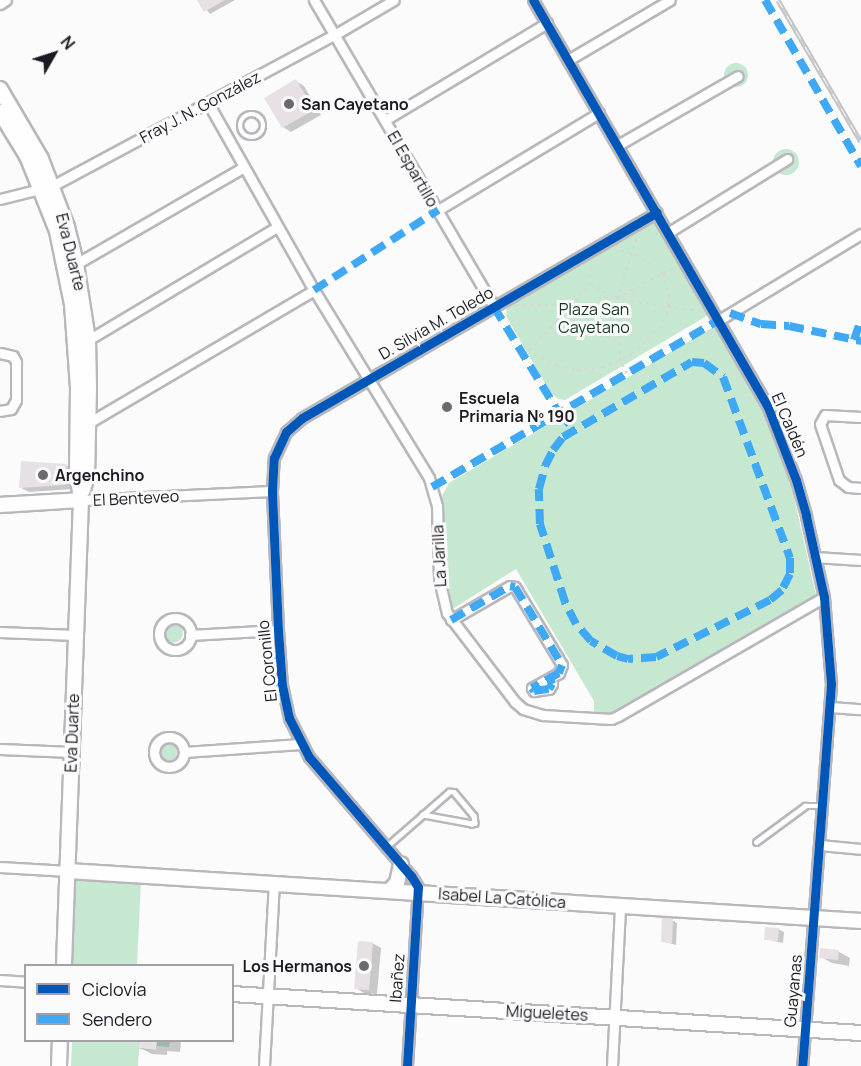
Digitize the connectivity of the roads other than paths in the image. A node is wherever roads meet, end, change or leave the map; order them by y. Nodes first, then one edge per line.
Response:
1 (6, 0) edge
2 (314, 0) edge
3 (394, 0) edge
4 (533, 0) edge
5 (670, 0) edge
6 (0, 4) edge
7 (547, 23) junction
8 (334, 35) junction
9 (568, 60) junction
10 (738, 76) dead end
11 (0, 89) edge
12 (208, 103) junction
13 (0, 112) edge
14 (599, 113) junction
15 (385, 120) junction
16 (242, 132) junction
17 (228, 139) junction
18 (618, 146) junction
19 (787, 159) dead end
20 (244, 167) junction
21 (47, 188) junction
22 (0, 199) edge
23 (438, 210) junction
24 (657, 212) junction
25 (277, 227) junction
26 (669, 232) junction
27 (861, 234) edge
28 (76, 264) junction
29 (314, 290) junction
30 (494, 307) junction
31 (717, 317) junction
32 (88, 340) junction
33 (0, 353) edge
34 (368, 380) junction
35 (0, 411) edge
36 (861, 417) edge
37 (90, 422) junction
38 (861, 488) edge
39 (272, 491) junction
40 (81, 501) junction
41 (0, 505) edge
42 (815, 557) junction
43 (861, 560) edge
44 (824, 597) junction
45 (451, 620) junction
46 (278, 630) junction
47 (0, 632) edge
48 (75, 635) junction
49 (190, 635) dead end
50 (550, 678) dead end
51 (830, 707) junction
52 (861, 709) edge
53 (301, 744) junction
54 (0, 749) edge
55 (72, 752) junction
56 (184, 752) dead end
57 (823, 806) junction
58 (423, 815) junction
59 (756, 842) dead end
60 (819, 845) junction
61 (386, 847) junction
62 (861, 849) edge
63 (401, 864) junction
64 (0, 867) edge
65 (68, 870) junction
66 (274, 882) junction
67 (390, 890) junction
68 (418, 892) junction
69 (620, 906) junction
70 (814, 918) junction
71 (861, 921) edge
72 (64, 964) edge
73 (0, 980) edge
74 (24, 981) edge
75 (234, 994) edge
76 (267, 996) junction
77 (410, 1005) junction
78 (615, 1017) junction
79 (805, 1029) junction
80 (861, 1033) edge
81 (60, 1042) edge
82 (58, 1066) edge
83 (264, 1066) edge
84 (407, 1066) edge
85 (612, 1066) edge
86 (802, 1066) edge

1 - 6 street
2 - 8 street, El Espartillo
3 - 8 street, Fray J. N. González
4 - 7 street, El Caldén
5 - 9 street
7 - 9 street, El Caldén
7 - 15 street
8 - 12 street, Fray J. N. González
8 - 15 street, El Espartillo
9 - 14 street, El Caldén
10 - 18 street
11 - 21 street, Eva Duarte
12 - 17 street, La Jarilla
12 - 21 street, Fray J. N. González
13 - 21 street, Eva Duarte
14 - 18 street, El Caldén
14 - 23 street
15 - 23 street, El Espartillo
16 - 16 lane
16 - 17 lane
17 - 20 street, La Jarilla
18 - 24 street, El Caldén
19 - 26 street
20 - 25 street, La Jarilla
20 - 28 street
21 - 22 street, Fray J. N. González
21 - 28 street, Eva Duarte
21 - 40 street, Eva Duarte
23 - 30 street, El Espartillo
24 - 26 street, El Caldén
24 - 30 street, D. Silvia M. Toledo
25 - 29 street, La Jarilla
25 - 32 street
26 - 31 street, El Caldén
27 - 31 street
28 - 32 street, Eva Duarte
29 - 34 street, La Jarilla
29 - 37 street
30 - 34 street, D. Silvia M. Toledo
31 - 42 street, El Caldén
32 - 37 street, Eva Duarte
33 - 35 street
34 - 39 street, D. Silvia M. Toledo
34 - 45 street, La Jarilla
36 - 38 street
37 - 40 street, Eva Duarte
39 - 40 street, El Benteveo
39 - 46 street, El Coronillo
40 - 41 street, El Benteveo
40 - 48 street, Eva Duarte
42 - 43 street
42 - 44 street, El Caldén
44 - 45 street, La Jarilla
44 - 51 street, El Caldén
45 - 50 street
46 - 49 street
46 - 53 street, El Coronillo
47 - 48 street
48 - 55 street, Eva Duarte
51 - 52 street
51 - 57 street, El Caldén
53 - 56 street
53 - 61 street, El Coronillo
54 - 55 street
55 - 65 street, Eva Duarte
57 - 59 lane
57 - 60 street, El Caldén
58 - 58 lane
58 - 61 lane
60 - 62 street
60 - 70 street, El Caldén
61 - 63 street, El Coronillo
63 - 67 street
63 - 68 street, El Coronillo
64 - 65 street, Isabel La Católica
65 - 66 street, Isabel La Católica
65 - 72 street, Eva Duarte
66 - 67 street, Isabel La Católica
66 - 76 street
67 - 68 street, Isabel La Católica
68 - 69 street, Isabel La Católica
68 - 77 street, Ibañez
69 - 70 street, Isabel La Católica
69 - 78 street
70 - 71 street, Isabel La Católica
70 - 79 street, Guayanas
73 - 74 street
75 - 76 street, Migueletes
76 - 77 street, Migueletes
76 - 83 street
77 - 78 street, Migueletes
77 - 84 street, Ibañez
78 - 79 street, Migueletes
78 - 85 street
79 - 80 street, Migueletes
79 - 86 street, Guayanas
81 - 82 street

